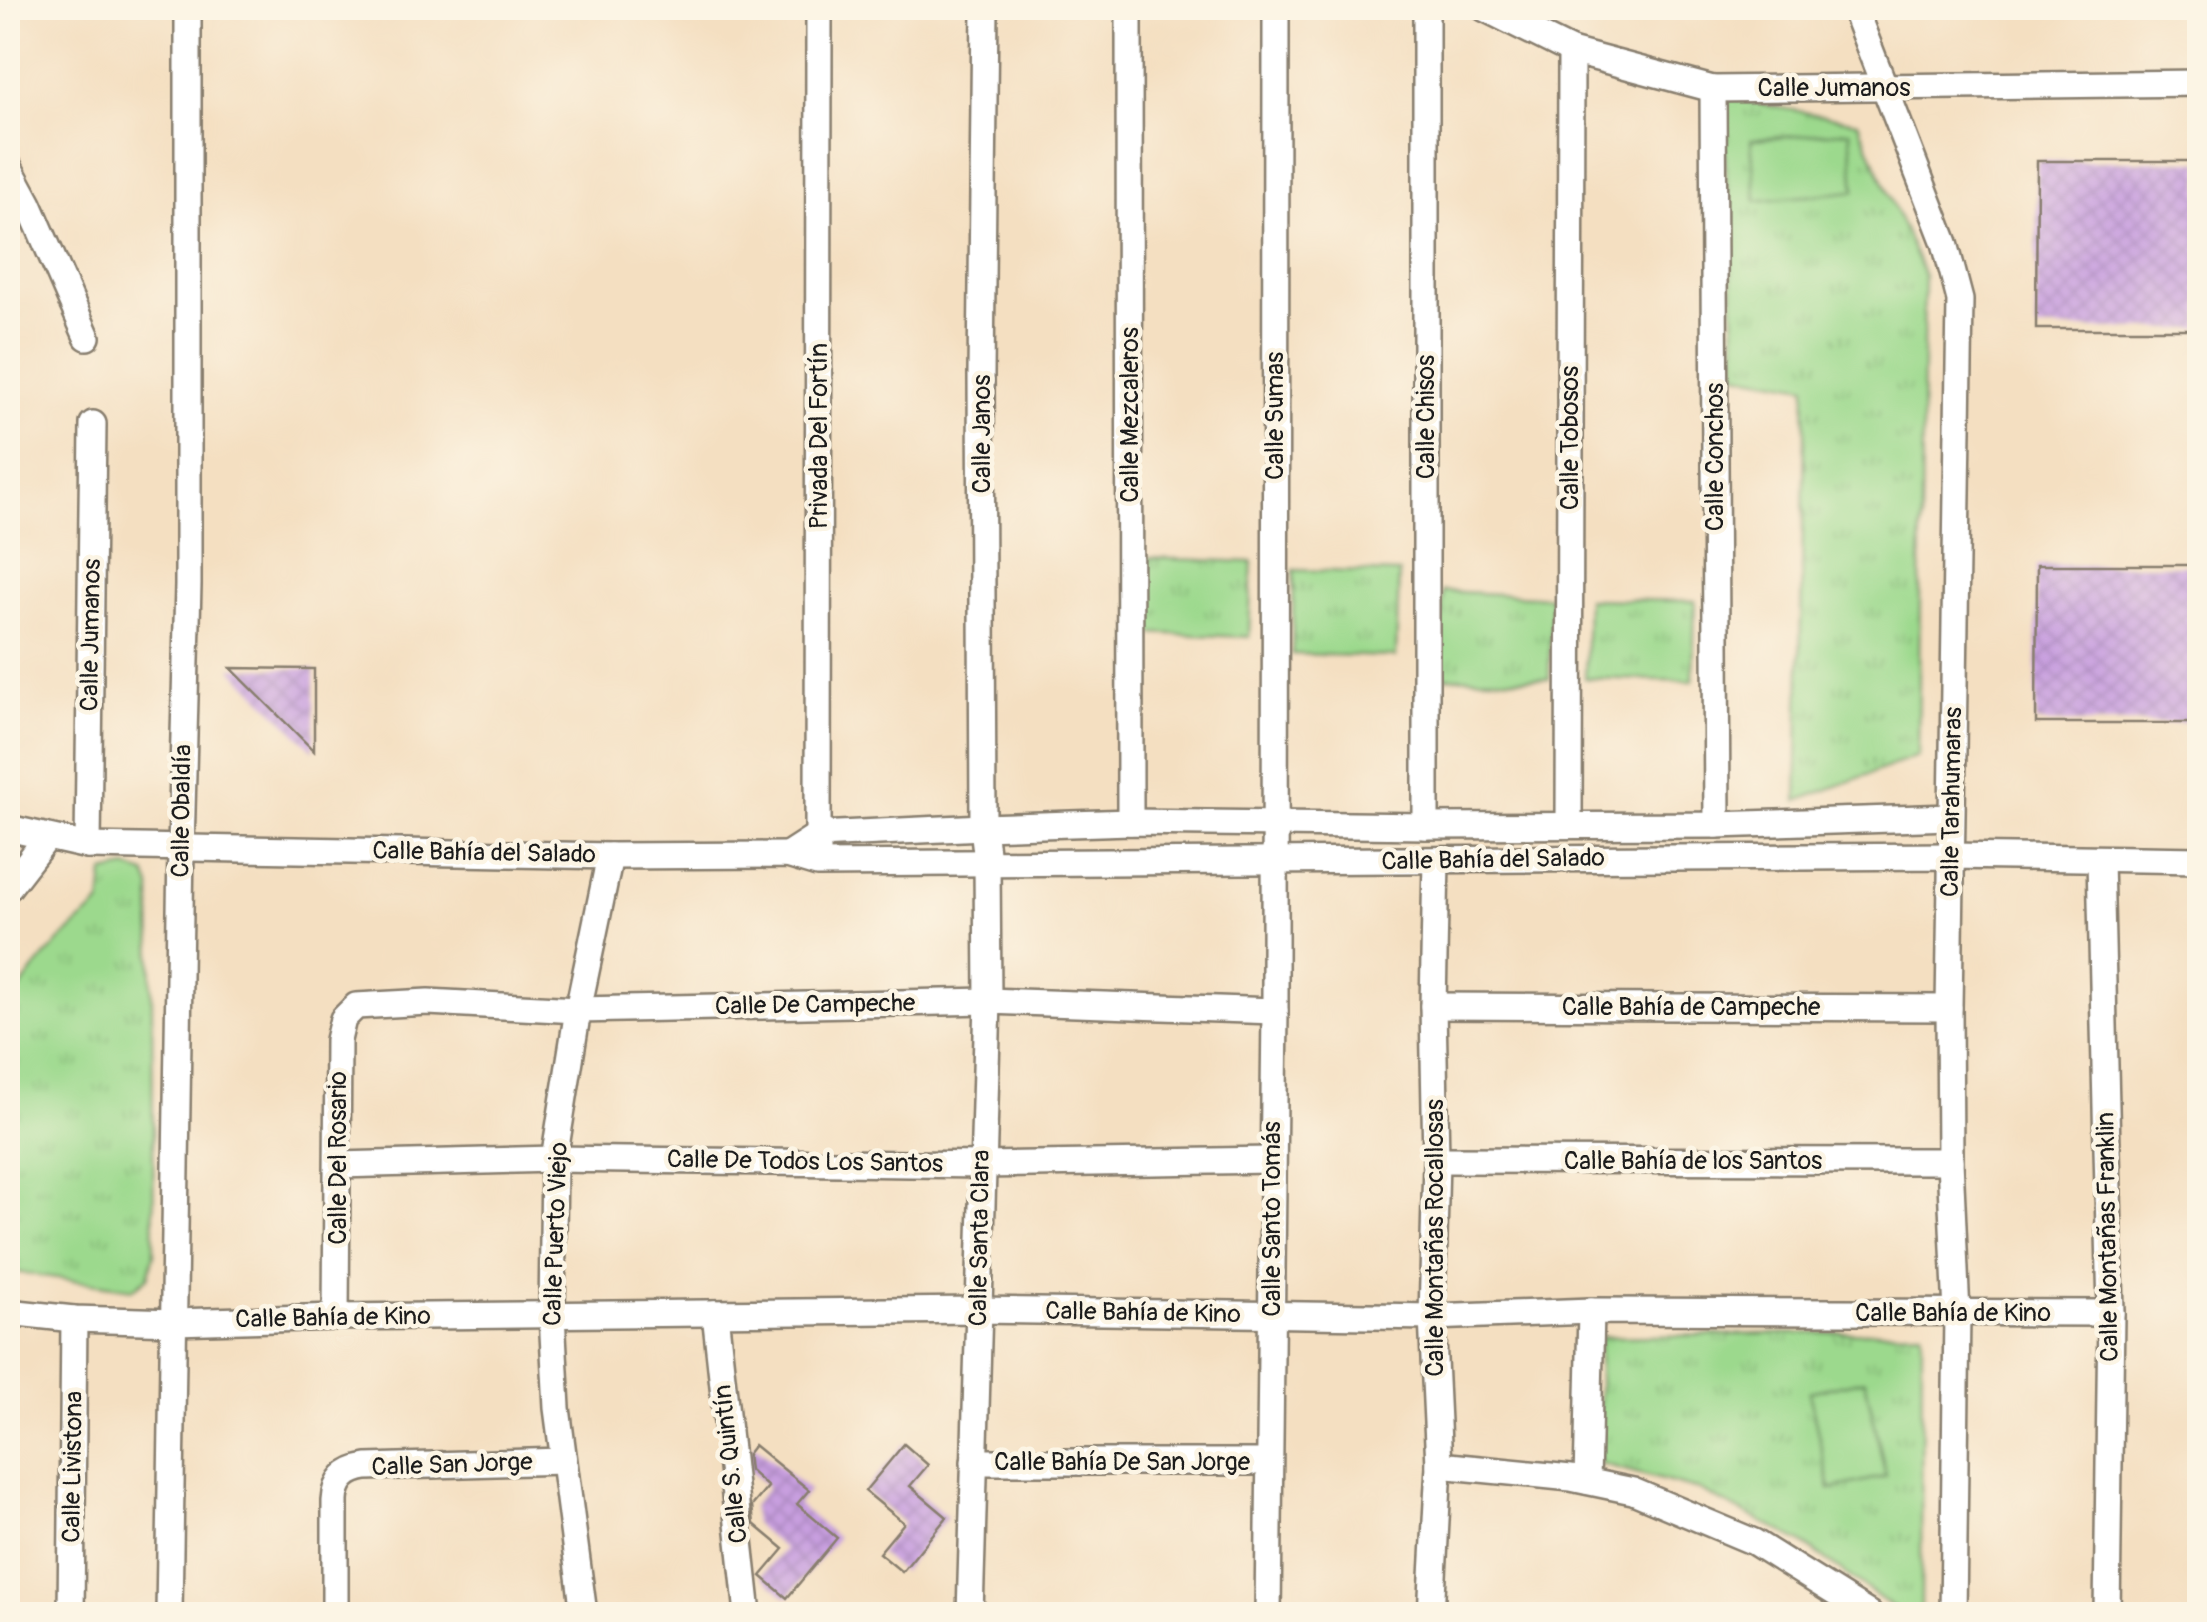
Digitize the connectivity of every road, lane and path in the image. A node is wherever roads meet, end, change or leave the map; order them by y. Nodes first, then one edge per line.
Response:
1 (188, 8) edge
2 (819, 8) edge
3 (985, 8) edge
4 (1130, 8) edge
5 (1276, 8) edge
6 (1426, 8) edge
7 (1484, 8) edge
8 (1854, 8) edge
9 (1571, 52) junction
10 (2200, 83) edge
11 (1714, 88) junction
12 (1884, 88) junction
13 (8, 166) edge
14 (87, 337) dead end
15 (93, 424) dead end
16 (1952, 817) junction
17 (1130, 822) junction
18 (1275, 824) junction
19 (1716, 824) junction
20 (1569, 825) junction
21 (1426, 826) junction
22 (983, 827) junction
23 (8, 828) edge
24 (818, 835) junction
25 (46, 839) junction
26 (88, 846) junction
27 (181, 848) junction
28 (787, 855) junction
29 (610, 856) junction
30 (1952, 856) junction
31 (1436, 860) junction
32 (2100, 860) junction
33 (2200, 860) edge
34 (987, 861) junction
35 (1274, 863) junction
36 (817, 864) junction
37 (8, 888) edge
38 (988, 1001) junction
39 (356, 1006) joint
40 (1433, 1006) junction
41 (1949, 1008) junction
42 (578, 1010) junction
43 (1275, 1011) junction
44 (554, 1160) junction
45 (1271, 1160) junction
46 (1436, 1160) junction
47 (1950, 1161) junction
48 (339, 1164) junction
49 (981, 1165) junction
50 (978, 1310) junction
51 (1591, 1311) junction
52 (8, 1312) edge
53 (714, 1313) junction
54 (2111, 1313) junction
55 (1956, 1314) junction
56 (552, 1315) junction
57 (1273, 1315) junction
58 (336, 1317) junction
59 (1432, 1317) junction
60 (74, 1319) junction
61 (175, 1322) junction
62 (562, 1461) junction
63 (974, 1462) junction
64 (1269, 1462) junction
65 (1439, 1465) junction
66 (1587, 1480) junction
67 (71, 1614) edge
68 (170, 1614) edge
69 (338, 1614) edge
70 (584, 1614) edge
71 (748, 1614) edge
72 (970, 1614) edge
73 (1268, 1614) edge
74 (1431, 1614) edge
75 (1442, 1614) edge
76 (1869, 1614) edge
77 (1953, 1614) edge
78 (2107, 1614) edge

1 - 27 street, Calle Obaldía
2 - 24 street, Privada Del Fortín
3 - 22 street, Calle Janos
4 - 17 street, Calle Mezcaleros
5 - 18 street, Calle Sumas
6 - 21 street, Calle Chisos
7 - 9 street, Calle Jumanos
8 - 12 street, Calle Tarahumaras
9 - 11 street, Calle Jumanos
9 - 20 street, Calle Tobosos
10 - 12 street, Calle Jumanos
11 - 12 street, Calle Jumanos
11 - 19 street, Calle Conchos
12 - 16 street, Calle Tarahumaras
13 - 14 street
15 - 26 street, Calle Jumanos
16 - 19 street, Calle Bahía del Salado
16 - 30 street, Calle Tarahumaras
17 - 18 street, Calle Bahía del Salado
17 - 22 street, Calle Bahía del Salado
18 - 21 street, Calle Bahía del Salado
18 - 35 street, Calle Santo Tomás
19 - 20 street, Calle Bahía del Salado
20 - 21 street, Calle Bahía del Salado
22 - 24 street, Calle Bahía del Salado
22 - 34 street, Calle Janos
23 - 25 street, Calle Bahía del Salado
24 - 28 street
24 - 36 street, Privada Del Fortín
25 - 26 street, Calle Bahía del Salado
25 - 37 street
26 - 27 street, Calle Bahía del Salado
27 - 29 street, Calle Bahía del Salado
27 - 61 street, Calle Obaldía
28 - 29 street, Calle Bahía del Salado
28 - 36 street, Calle Bahía del Salado
29 - 42 street, Calle Puerto Viejo
30 - 31 street, Calle Bahía del Salado
30 - 32 street, Calle Bahía del Salado
30 - 41 street, Calle Tarahumaras
31 - 35 street, Calle Bahía del Salado
31 - 40 street, Calle Montañas Rocallosas
32 - 33 street, Calle Bahía del Salado
32 - 54 street, Calle Montañas Franklin
34 - 35 street, Calle Bahía del Salado
34 - 36 street, Calle Bahía del Salado
34 - 38 street, Calle Santa Clara
35 - 43 street, Calle Santo Tomás
38 - 42 street, Calle De Campeche
38 - 43 street, Calle De Campeche
38 - 49 street, Calle Santa Clara
39 - 42 street, Calle De Campeche
39 - 48 street, Calle Del Rosario
40 - 41 street, Calle Bahía de Campeche
40 - 46 street, Calle Montañas Rocallosas
41 - 47 street, Calle Tarahumaras
42 - 44 street, Calle Puerto Viejo
43 - 45 street, Calle Santo Tomás
44 - 48 street, Calle De Todos Los Santos
44 - 49 street, Calle De Todos Los Santos
44 - 56 street, Calle Puerto Viejo
45 - 49 street, Calle De Todos Los Santos
45 - 57 street, Calle Santo Tomás
46 - 47 street, Calle Bahía de los Santos
46 - 59 street, Calle Montañas Rocallosas
47 - 55 street, Calle Tarahumaras
48 - 58 street, Calle Del Rosario
49 - 50 street, Calle Santa Clara
50 - 53 street, Calle Bahía de Kino
50 - 57 street, Calle Bahía de Kino
50 - 63 street, Calle Santa Clara
51 - 55 street, Calle Bahía de Kino
51 - 59 street, Calle Bahía de Kino
51 - 66 street
52 - 60 street, Calle Bahía de Kino
53 - 56 street, Calle Bahía de Kino
53 - 71 street, Calle S. Quintín
54 - 55 street, Calle Bahía de Kino
54 - 78 street, Calle Montañas Franklin
55 - 77 street, Calle Tarahumaras
56 - 58 street, Calle Bahía de Kino
56 - 62 street, Calle Puerto Viejo
57 - 59 street, Calle Bahía de Kino
57 - 64 street, Calle Santo Tomás
58 - 61 street, Calle Bahía de Kino
59 - 65 street, Calle Montañas Rocallosas
60 - 61 street, Calle Bahía de Kino
60 - 67 street, Calle Livistona
61 - 68 street, Calle Obaldía
62 - 69 street, Calle San Jorge
62 - 70 street, Calle Puerto Viejo
63 - 64 street, Calle Bahía De San Jorge
63 - 72 street, Calle Santa Clara
64 - 73 street, Calle Santo Tomás
65 - 66 street
65 - 74 street, Calle Montañas Rocallosas
66 - 76 street
74 - 75 street

